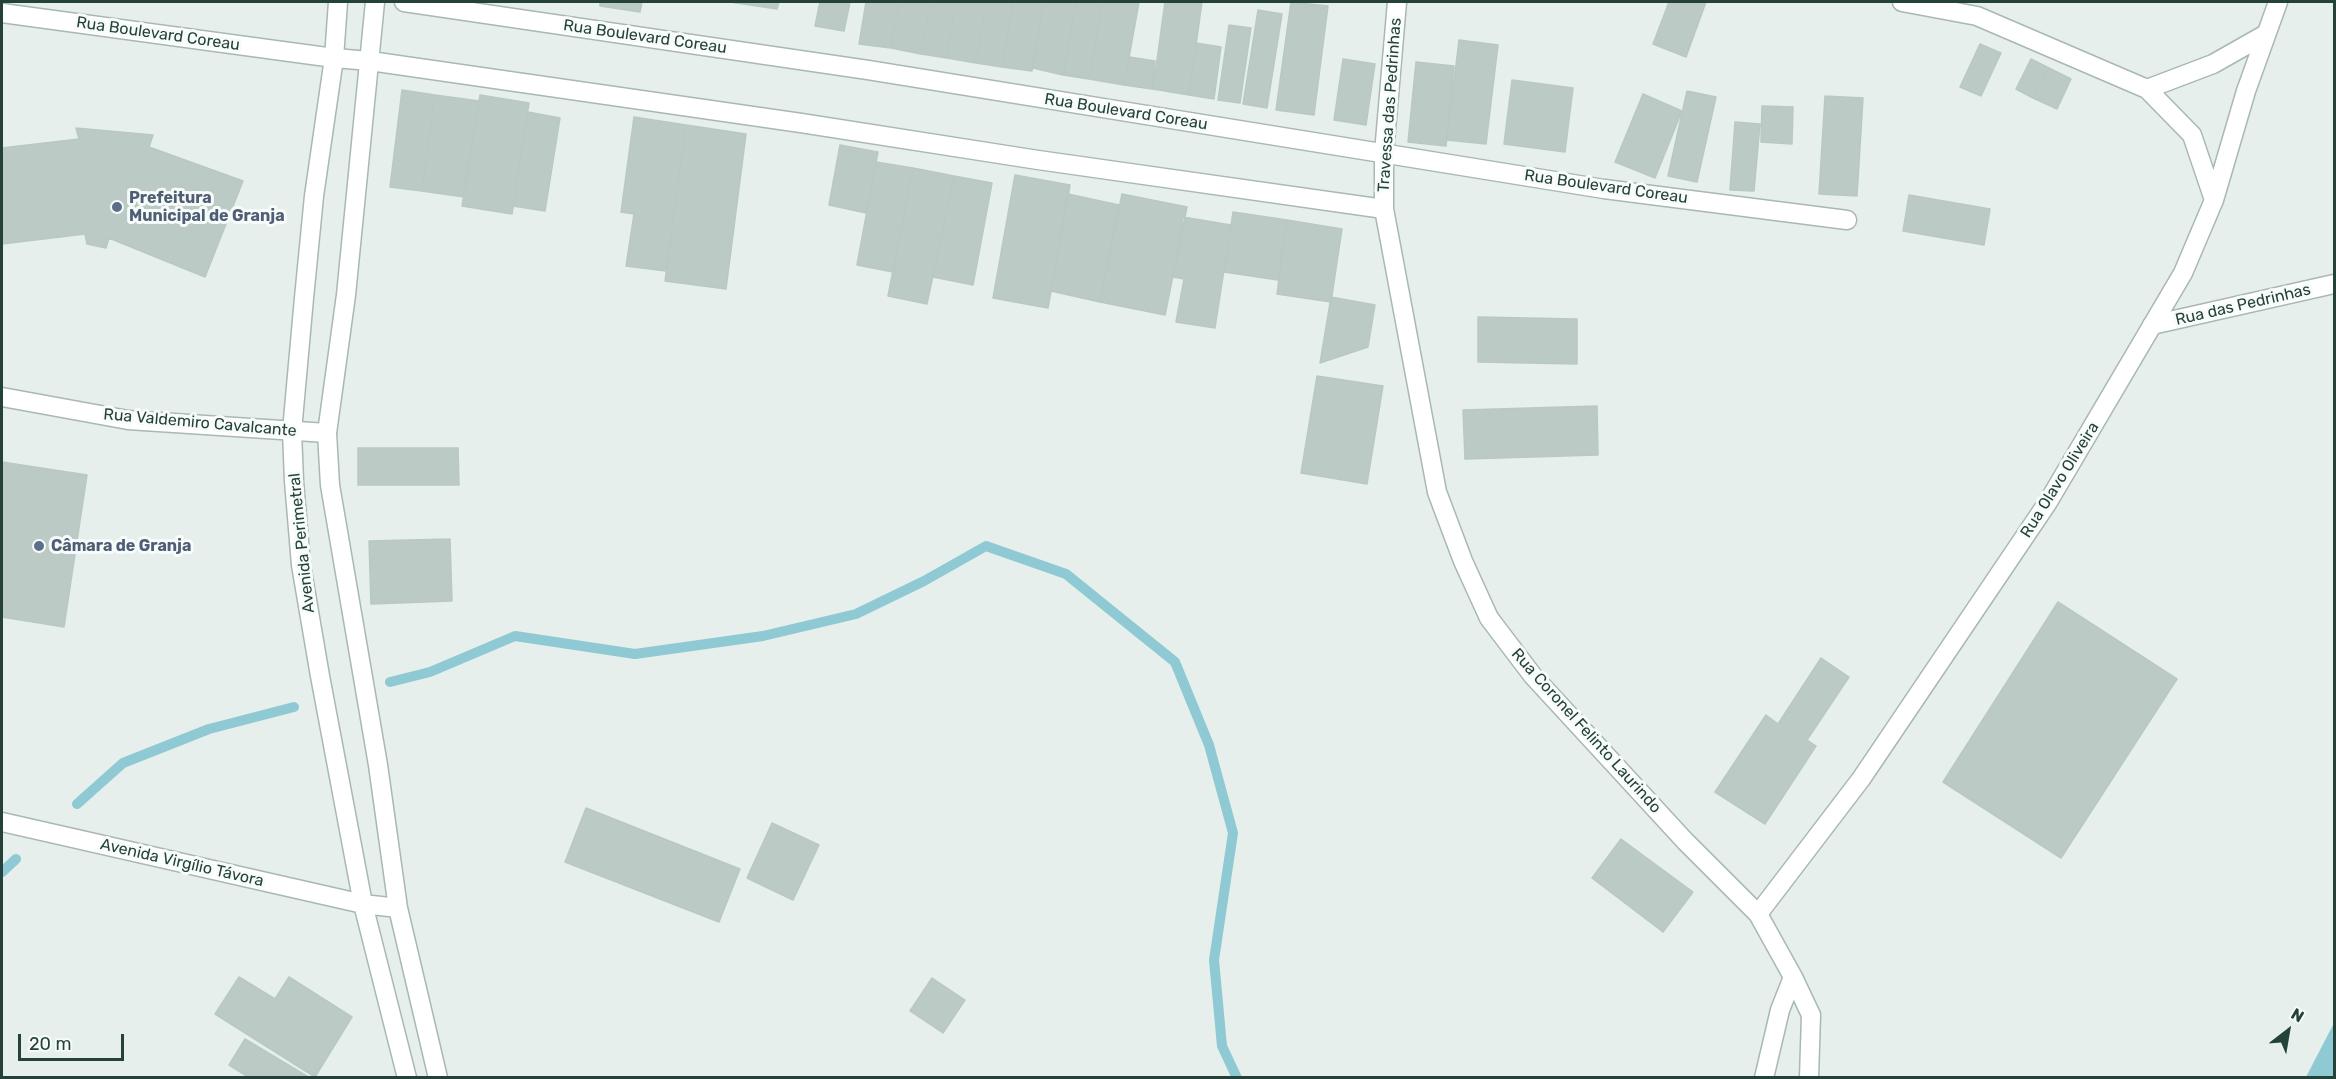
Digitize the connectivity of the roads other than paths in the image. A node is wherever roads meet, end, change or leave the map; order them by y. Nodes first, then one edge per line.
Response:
1 (338, 2) edge
2 (375, 2) edge
3 (404, 2) edge
4 (1397, 2) edge
5 (1902, 2) edge
6 (2278, 2) edge
7 (2, 13) edge
8 (2266, 34) junction
9 (334, 58) junction
10 (370, 61) junction
11 (2147, 89) junction
12 (1384, 153) junction
13 (2214, 200) junction
14 (1384, 209) junction
15 (1847, 220) dead end
16 (2334, 284) edge
17 (2152, 325) junction
18 (2, 397) edge
19 (292, 431) junction
20 (327, 433) junction
21 (2, 822) edge
22 (363, 904) junction
23 (398, 908) junction
24 (1758, 914) junction
25 (1793, 977) junction
26 (407, 1077) edge
27 (438, 1077) edge
28 (1764, 1077) edge
29 (1809, 1077) edge

1 - 9 street, Avenida Perimetral
2 - 10 street, Avenida Perimetral
3 - 12 street, Rua Boulevard Coreau
4 - 12 street, Travessa das Pedrinhas
5 - 11 street
6 - 8 street, Rua Olavo Oliveira
7 - 9 street, Rua Boulevard Coreau
8 - 11 street
8 - 13 street, Rua Olavo Oliveira
9 - 10 street, Rua Boulevard Coreau
9 - 19 street, Avenida Perimetral
10 - 14 street, Rua Boulevard Coreau
10 - 20 street, Avenida Perimetral
11 - 13 street
12 - 14 street, Travessa das Pedrinhas
12 - 15 street, Rua Boulevard Coreau
13 - 17 street, Rua Olavo Oliveira
14 - 24 street, Rua Coronel Felinto Laurindo
16 - 17 street, Rua das Pedrinhas
17 - 24 street, Rua Olavo Oliveira
18 - 19 street, Rua Valdemiro Cavalcante
19 - 20 street, Rua Valdemiro Cavalcante
19 - 22 street, Avenida Perimetral
20 - 23 street, Avenida Perimetral
21 - 22 street, Avenida Virgílio Távora
22 - 23 street, Avenida Virgílio Távora
22 - 26 street, Avenida Perimetral
23 - 27 street, Avenida Perimetral
24 - 25 street, Rua Coronel Felinto Laurindo
25 - 28 street
25 - 29 street

